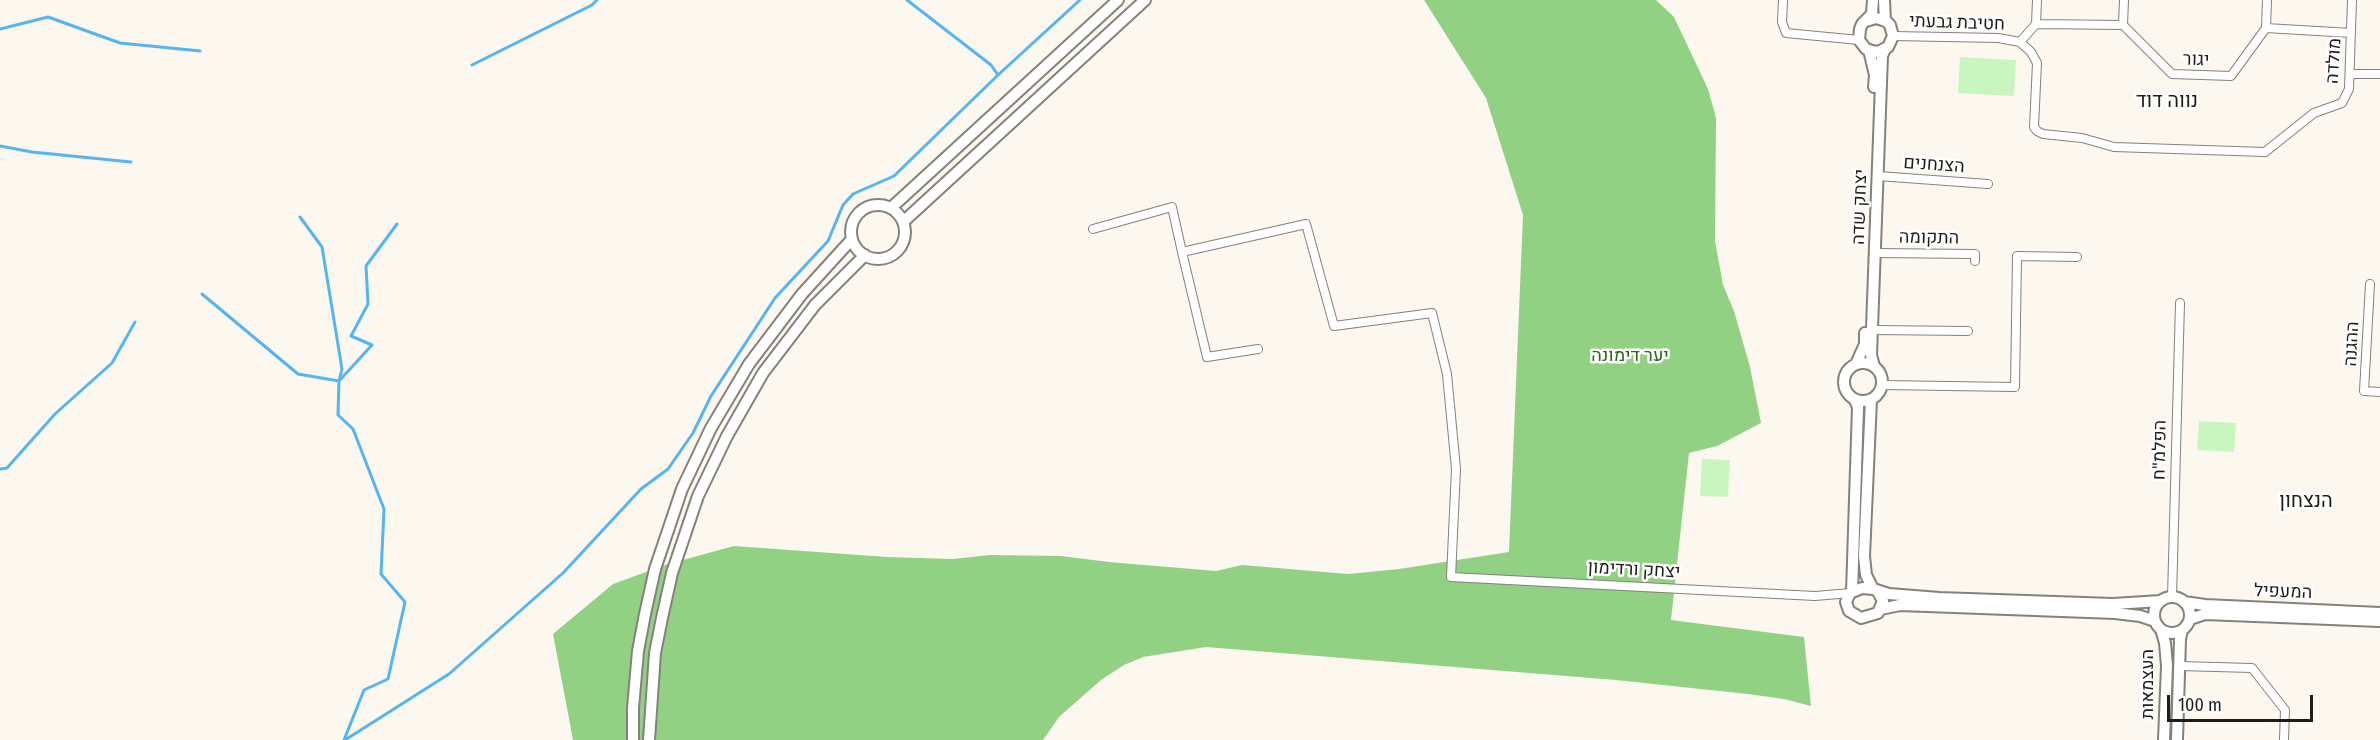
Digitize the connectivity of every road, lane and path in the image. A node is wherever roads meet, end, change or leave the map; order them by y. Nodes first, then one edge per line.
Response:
1 (1118, 0) edge
2 (1145, 0) edge
3 (1783, 0) edge
4 (1873, 0) edge
5 (1884, 0) edge
6 (2037, 0) edge
7 (2124, 0) edge
8 (2266, 0) edge
9 (2352, 0) edge
10 (1866, 21) junction
11 (1886, 21) junction
12 (2036, 24) junction
13 (2123, 25) junction
14 (2266, 28) junction
15 (2351, 33) junction
16 (1893, 36) junction
17 (1859, 40) junction
18 (2020, 42) junction
19 (1885, 49) junction
20 (1869, 50) junction
21 (2350, 74) junction
22 (2380, 74) edge
23 (1878, 176) junction
24 (1988, 184) dead end
25 (891, 208) junction
26 (903, 222) junction
27 (1093, 229) dead end
28 (852, 239) junction
29 (1182, 252) junction
30 (1875, 253) junction
31 (865, 255) junction
32 (2077, 257) dead end
33 (1975, 261) dead end
34 (2370, 284) dead end
35 (2180, 303) dead end
36 (1872, 330) junction
37 (1968, 332) dead end
38 (1258, 349) dead end
39 (1856, 364) junction
40 (1874, 366) junction
41 (1882, 385) junction
42 (2380, 392) edge
43 (1855, 400) junction
44 (1871, 400) junction
45 (1875, 589) junction
46 (1851, 592) junction
47 (1815, 596) junction
48 (2167, 599) junction
49 (2184, 602) junction
50 (1847, 604) junction
51 (1881, 609) junction
52 (2380, 613) edge
53 (2190, 619) junction
54 (2380, 621) edge
55 (2158, 625) junction
56 (2182, 630) junction
57 (2180, 666) junction
58 (633, 740) edge
59 (649, 740) edge
60 (2164, 740) edge
61 (2176, 740) edge
62 (2284, 740) edge

1 - 25 street
2 - 26 street
3 - 17 street
4 - 10 street
5 - 11 street
6 - 12 street
7 - 13 street
8 - 14 street
9 - 15 street, מולדה
10 - 11 street
10 - 17 street
11 - 16 street
12 - 13 street
12 - 18 street
13 - 14 street, יגור
14 - 15 street
15 - 21 street, מולדה
16 - 18 street, חטיבת גבעתי
16 - 19 street
17 - 20 street
18 - 21 street, מולדה
19 - 20 street
19 - 23 street, יצחק שדה
20 - 39 street, יצחק שדה
21 - 22 street
23 - 24 street, הצנחנים
23 - 30 street, יצחק שדה
25 - 26 street
25 - 28 street
26 - 31 street
27 - 29 street
28 - 31 street
28 - 58 street
29 - 38 street
29 - 47 street, יצחק ורדימון
30 - 33 street, התקומה
30 - 36 street, יצחק שדה
31 - 59 street
32 - 41 street
34 - 42 street, ההגנה
35 - 48 street, הפלמ"ח
36 - 37 street
36 - 40 street, יצחק שדה
39 - 40 street
39 - 43 street
40 - 41 street
41 - 44 street
43 - 44 street
43 - 46 street
44 - 45 street
45 - 46 street
45 - 48 street
45 - 51 street
46 - 47 street, יצחק ורדימון
46 - 50 street
47 - 50 street, יצחק ורדימון
48 - 49 street
48 - 55 street
49 - 52 street, המעפיל
49 - 53 street
50 - 51 street
51 - 55 street
53 - 54 street, המעפיל
53 - 56 street
55 - 56 street
55 - 60 street, העצמאות
56 - 57 street, העצמאות
57 - 61 street, העצמאות
57 - 62 street

